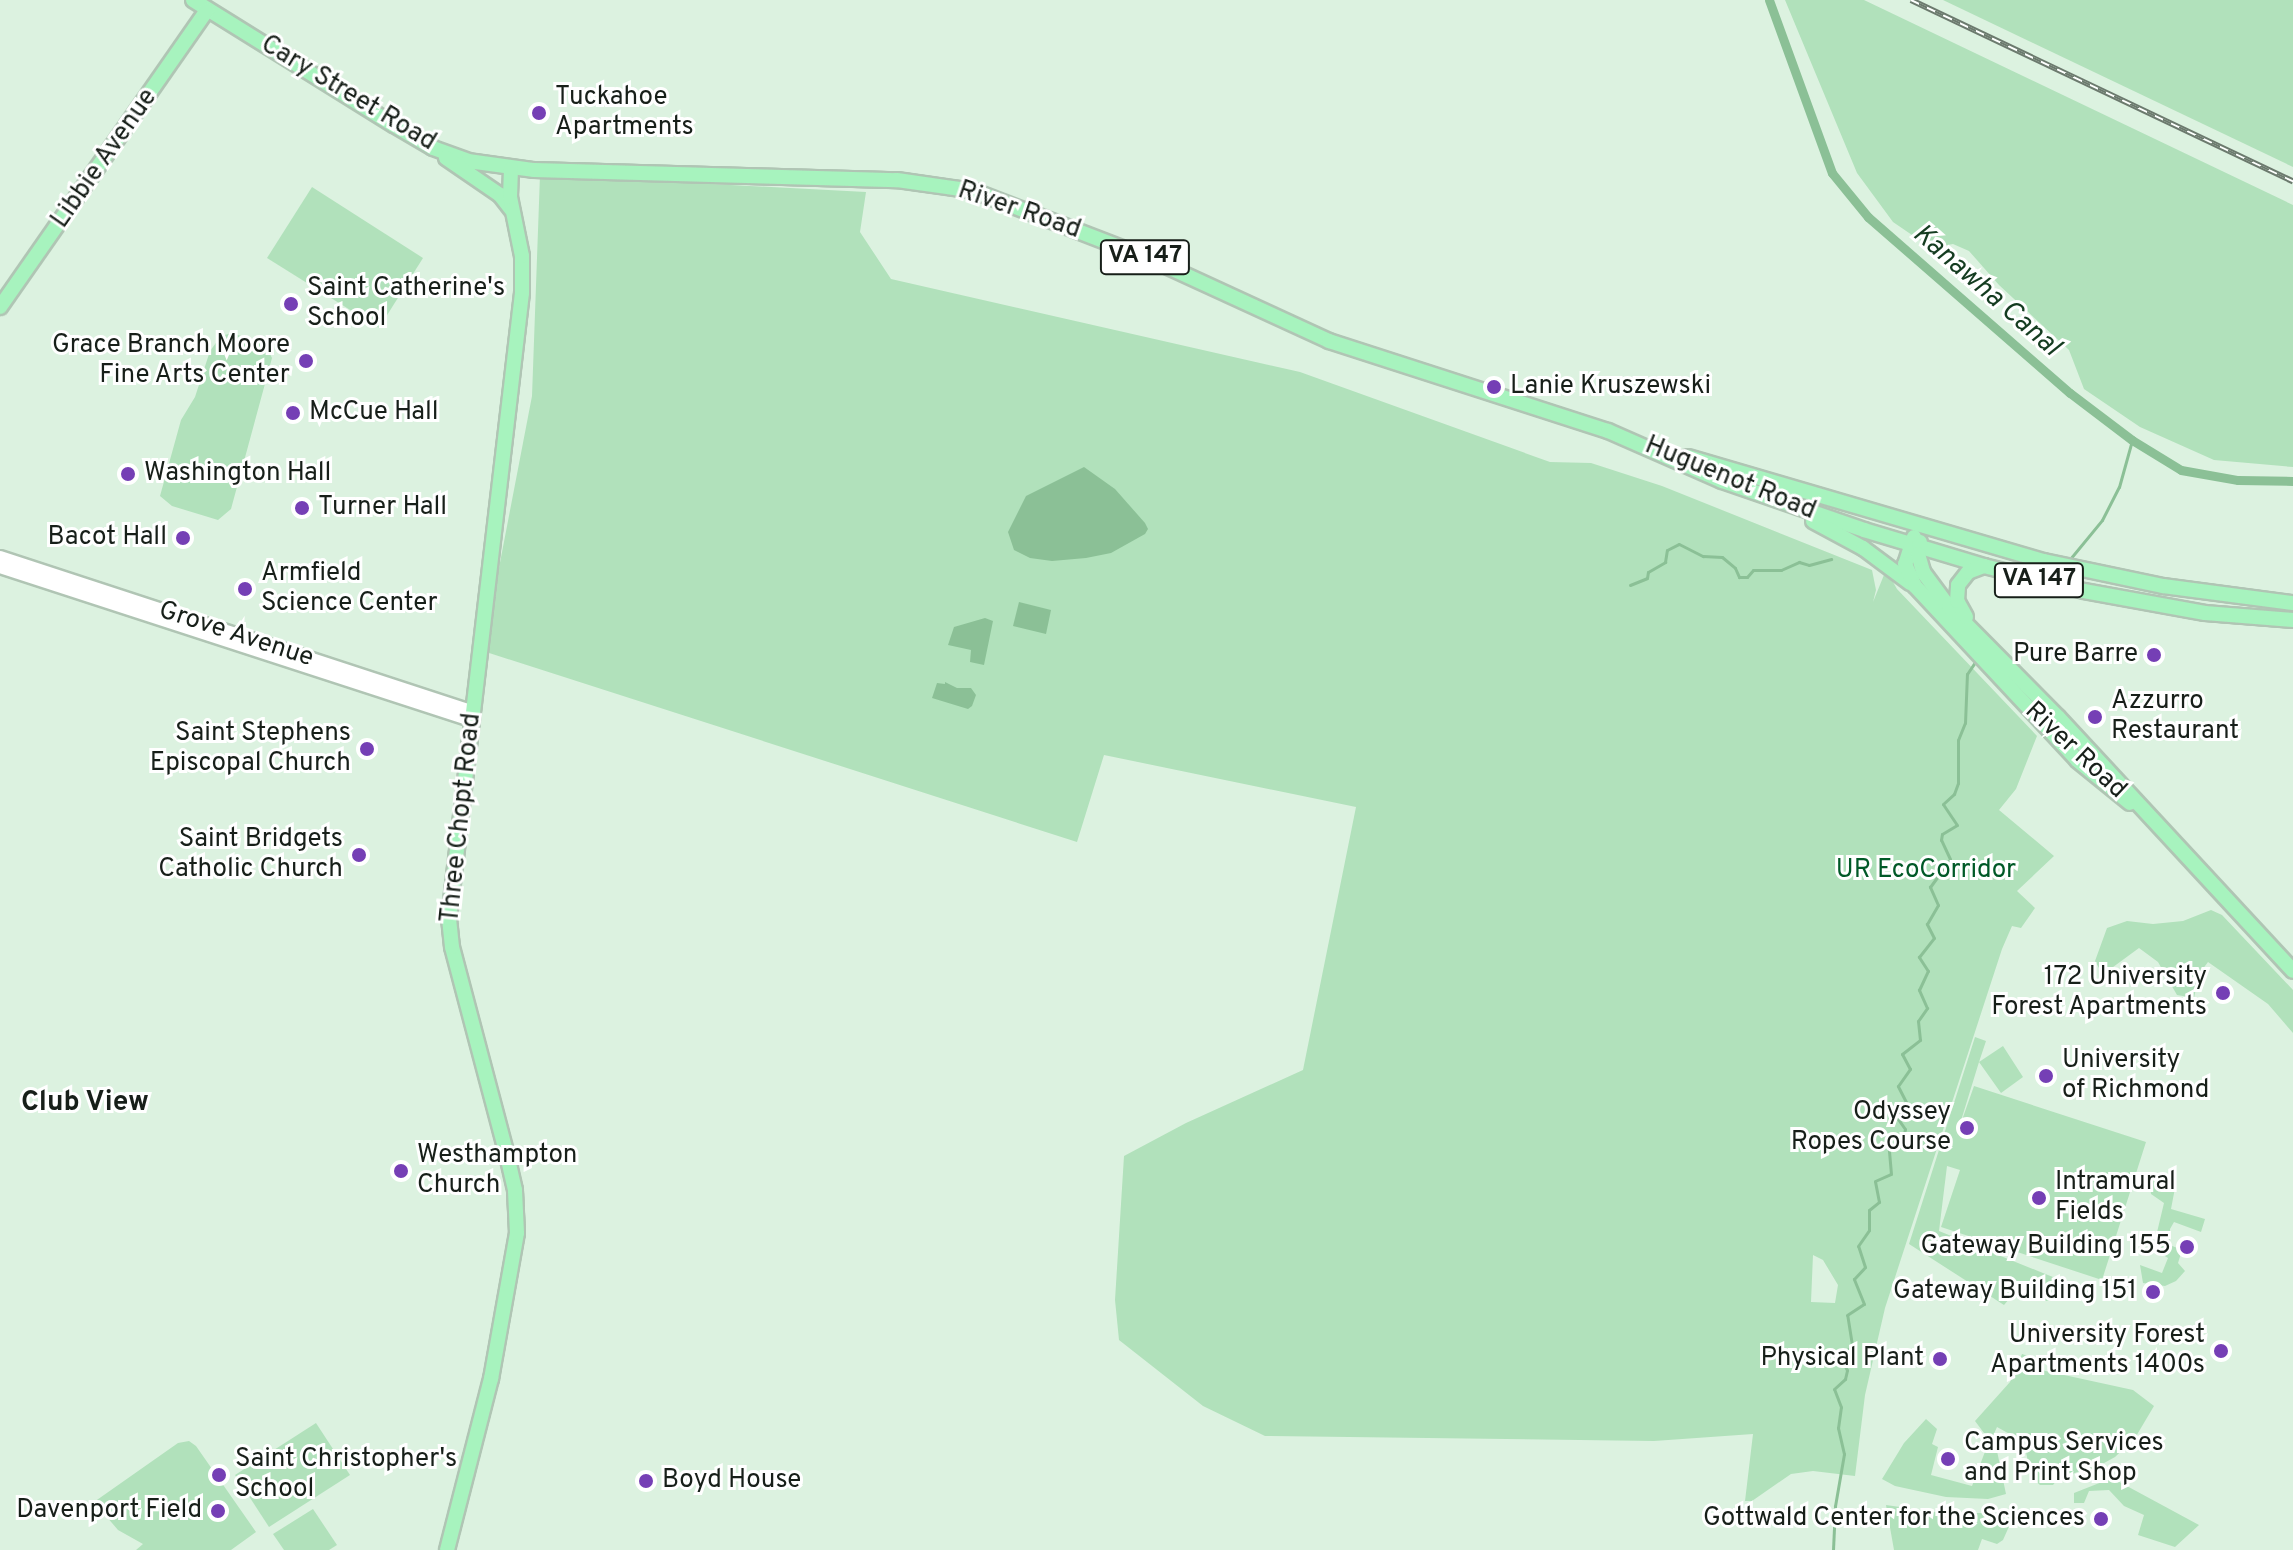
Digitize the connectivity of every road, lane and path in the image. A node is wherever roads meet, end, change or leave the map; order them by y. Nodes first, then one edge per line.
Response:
1 (193, 0) edge
2 (207, 10) junction
3 (433, 148) junction
4 (511, 169) junction
5 (513, 211) junction
6 (0, 307) edge
7 (1634, 441) junction
8 (1767, 497) junction
9 (1921, 527) junction
10 (1914, 546) junction
11 (0, 557) edge
12 (1984, 566) junction
13 (0, 567) edge
14 (1915, 586) junction
15 (2293, 603) edge
16 (2293, 620) edge
17 (1994, 652) junction
18 (472, 715) junction
19 (2058, 717) junction
20 (2057, 739) junction
21 (2151, 818) junction
22 (2293, 971) edge
23 (447, 1550) edge

1 - 2 main road, Cary Street Road / VA 147
2 - 3 main road, Cary Street Road / VA 147
2 - 6 main road, Libbie Avenue
3 - 4 main road, Cary Street Road / VA 147
3 - 5 main road
4 - 5 main road, Three Chopt Road
4 - 7 main road, River Road / VA 147
5 - 18 main road, Three Chopt Road
7 - 8 main road, Huguenot Road / VA 147
7 - 9 main road, Huguenot Road / VA 147
8 - 10 main road, Huguenot Road / VA 147
8 - 14 main road
9 - 10 main road, River Road
9 - 15 main road, Huguenot Road / VA 147
10 - 12 main road, Huguenot Road / VA 147
10 - 14 main road, River Road
10 - 17 main road, River Road
11 - 18 street, Grove Avenue
12 - 16 main road, Huguenot Road / VA 147
12 - 17 main road
13 - 18 street, Grove Avenue
14 - 20 main road, River Road
17 - 19 main road, River Road
18 - 23 main road, Three Chopt Road
19 - 20 main road
19 - 21 main road, River Road
20 - 21 main road, River Road
21 - 22 main road, River Road

